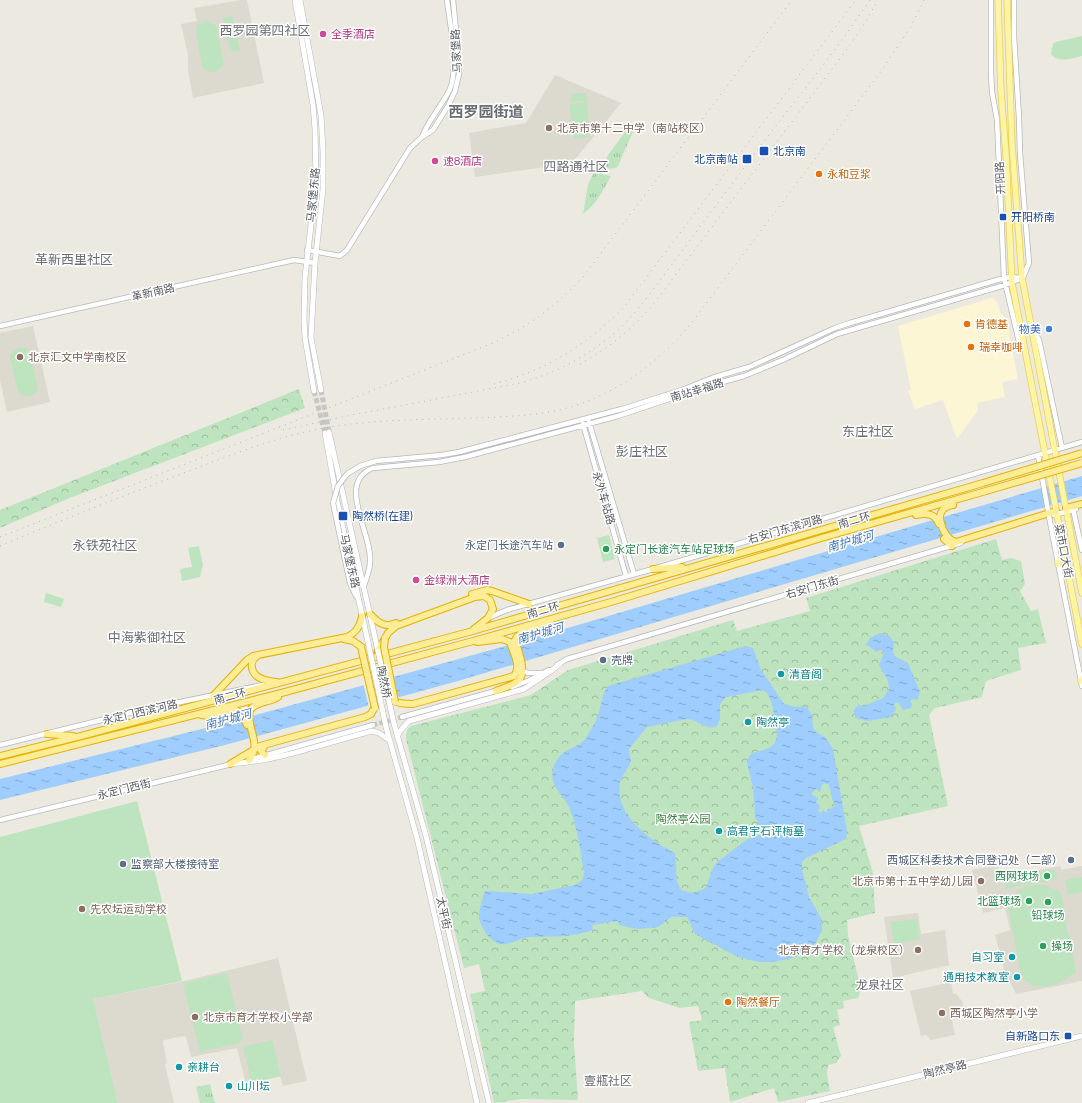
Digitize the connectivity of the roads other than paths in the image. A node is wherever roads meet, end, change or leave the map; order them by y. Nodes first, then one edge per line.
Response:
1 (295, 0) edge
2 (300, 0) edge
3 (447, 0) edge
4 (453, 0) edge
5 (991, 0) edge
6 (998, 0) edge
7 (1007, 0) edge
8 (1014, 0) edge
9 (422, 137) junction
10 (307, 250) junction
11 (316, 251) junction
12 (306, 262) junction
13 (315, 263) junction
14 (1004, 278) junction
15 (1022, 278) junction
16 (1012, 280) junction
17 (1004, 286) junction
18 (0, 326) edge
19 (1032, 328) junction
20 (1025, 353) junction
21 (321, 390) tunnel mouth
22 (314, 391) tunnel mouth
23 (588, 418) junction
24 (582, 420) junction
25 (590, 424) junction
26 (583, 425) junction
27 (1082, 442) edge
28 (1062, 448) junction
29 (1055, 450) junction
30 (1042, 454) junction
31 (1082, 454) edge
32 (1082, 463) edge
33 (1059, 474) joint
34 (1050, 476) joint
35 (974, 494) junction
36 (1082, 505) edge
37 (1065, 508) junction
38 (1073, 509) junction
39 (1056, 510) junction
40 (1049, 512) junction
41 (885, 520) junction
42 (947, 539) junction
43 (952, 546) junction
44 (1082, 550) edge
45 (1064, 552) junction
46 (1058, 564) junction
47 (694, 566) junction
48 (653, 569) junction
49 (634, 574) junction
50 (626, 576) junction
51 (363, 588) junction
52 (1082, 593) edge
53 (359, 602) junction
54 (529, 604) junction
55 (370, 614) junction
56 (362, 616) junction
57 (488, 618) junction
58 (553, 618) junction
59 (469, 632) junction
60 (343, 638) junction
61 (385, 638) junction
62 (375, 639) joint
63 (473, 641) junction
64 (513, 641) junction
65 (368, 642) joint
66 (1082, 644) edge
67 (361, 647) junction
68 (378, 651) junction
69 (261, 653) junction
70 (370, 653) junction
71 (560, 664) junction
72 (521, 668) junction
73 (544, 672) junction
74 (281, 682) junction
75 (1082, 682) edge
76 (496, 691) junction
77 (285, 692) junction
78 (387, 692) junction
79 (213, 696) junction
80 (380, 699) junction
81 (395, 702) junction
82 (375, 708) junction
83 (197, 714) junction
84 (246, 714) junction
85 (402, 716) tunnel mouth
86 (394, 724) joint
87 (373, 725) tunnel mouth
88 (386, 727) joint
89 (48, 734) junction
90 (81, 736) junction
91 (397, 737) junction
92 (389, 740) junction
93 (254, 741) junction
94 (266, 744) junction
95 (0, 745) edge
96 (254, 750) junction
97 (265, 755) junction
98 (0, 756) edge
99 (248, 757) junction
100 (0, 764) edge
101 (230, 764) junction
102 (0, 820) edge
103 (1082, 1036) edge
104 (477, 1103) edge
105 (489, 1103) edge
106 (808, 1103) edge

1 - 10 main road, 马家堡东路
2 - 11 main road, 马家堡东路
3 - 9 street, 马家堡路
4 - 9 street, 马家堡路
5 - 14 street, 开阳路
6 - 16 main road, 开阳路
7 - 15 main road, 开阳路
8 - 15 street, 开阳路
9 - 11 street, 马家堡路
10 - 11 street
10 - 12 main road, 马家堡东路
11 - 13 main road, 马家堡东路
12 - 13 street, 革新南路
12 - 18 street, 革新南路
12 - 22 main road, 马家堡东路
13 - 21 main road, 马家堡东路
14 - 16 street, 南站幸福路
14 - 17 street, 开阳路
14 - 23 street, 南站幸福路
15 - 16 street
15 - 19 main road, 开阳路
16 - 17 street, 南站幸福路
16 - 20 main road, 开阳路
17 - 20 street, 开阳路
17 - 25 street, 南站幸福路
19 - 28 street, 开阳路
19 - 29 main road, 开阳路
20 - 30 main road, 开阳路
23 - 24 street, 南站幸福路
23 - 25 street, 永外车站路
24 - 26 street, 永外车站路
24 - 53 street, 南站幸福路, bridge
25 - 26 street, 南站幸福路
25 - 49 street, 永外车站路
26 - 50 street, 永外车站路
26 - 51 street, 南站幸福路
27 - 28 street, 右安门东滨河路
28 - 29 street, 右安门东滨河路
29 - 30 street, 右安门东滨河路
29 - 33 main road, 开阳路
30 - 34 main road, 开阳路
30 - 40 street
30 - 48 street, 右安门东滨河路
31 - 47 highway, 南二环, bridge
32 - 35 highway, 南二环, bridge
33 - 37 main road, 菜市口大街
34 - 39 main road, 菜市口大街
35 - 41 highway, 南二环
35 - 42 highway
36 - 37 highway
36 - 38 street
37 - 38 street
37 - 39 street
37 - 52 main road, 菜市口大街
38 - 44 street
39 - 40 highway
39 - 45 main road, 菜市口大街
40 - 42 highway
40 - 43 street, 右安门东街
40 - 46 street
41 - 42 highway
41 - 58 highway, 南二环
42 - 43 highway
43 - 71 street, 右安门东街
45 - 46 main road
45 - 66 main road, 菜市口大街
46 - 75 street
47 - 48 highway
47 - 59 highway, 南二环
48 - 49 street, 右安门东滨河路
49 - 50 street, 右安门东滨河路
50 - 54 street, 右安门东滨河路
51 - 53 main road, 马家堡东路
51 - 55 main road, 马家堡东路
53 - 56 main road, 马家堡东路
54 - 55 highway
54 - 57 street, 右安门东滨河路
55 - 62 main road, 马家堡东路
56 - 60 highway
56 - 65 main road, 马家堡东路
57 - 59 highway
57 - 61 highway
58 - 63 highway, 南二环
58 - 64 highway
59 - 74 highway, 南二环
60 - 67 highway
60 - 69 highway
61 - 68 highway, bridge
61 - 81 highway, bridge
62 - 68 main road, 陶然桥
63 - 64 highway
63 - 77 highway, 南二环
64 - 72 highway
65 - 70 main road, 陶然桥, bridge
67 - 70 highway, bridge
67 - 82 highway, bridge
68 - 78 main road, 陶然桥, bridge
69 - 74 highway
69 - 79 highway
70 - 80 main road, 陶然桥, bridge
71 - 73 street, 右安门东街
71 - 91 main road
72 - 73 street
72 - 76 highway
72 - 81 highway
73 - 76 street, 右安门东街
74 - 79 street, 永定门西滨河路
74 - 90 highway, 南二环
76 - 85 street, 右安门东街
77 - 83 highway, 南二环
77 - 84 highway
78 - 81 highway, bridge
78 - 86 main road, 陶然桥, bridge
79 - 89 street, 永定门西滨河路
80 - 82 highway, bridge
80 - 88 main road, 陶然桥, bridge
82 - 94 highway
83 - 84 highway
83 - 100 highway, 南二环
84 - 93 highway
86 - 91 main road, 太平街
87 - 97 street
88 - 92 main road, 太平街
89 - 90 highway
89 - 95 street, 永定门西滨河路
90 - 98 highway, 南二环
91 - 105 main road, 太平街
92 - 101 main road
92 - 104 main road, 太平街
93 - 94 highway
93 - 96 highway
93 - 99 highway
94 - 96 highway
94 - 97 highway
96 - 99 highway
97 - 99 street
99 - 101 highway
101 - 102 street, 永定门西街
103 - 106 main road, 陶然亭路

